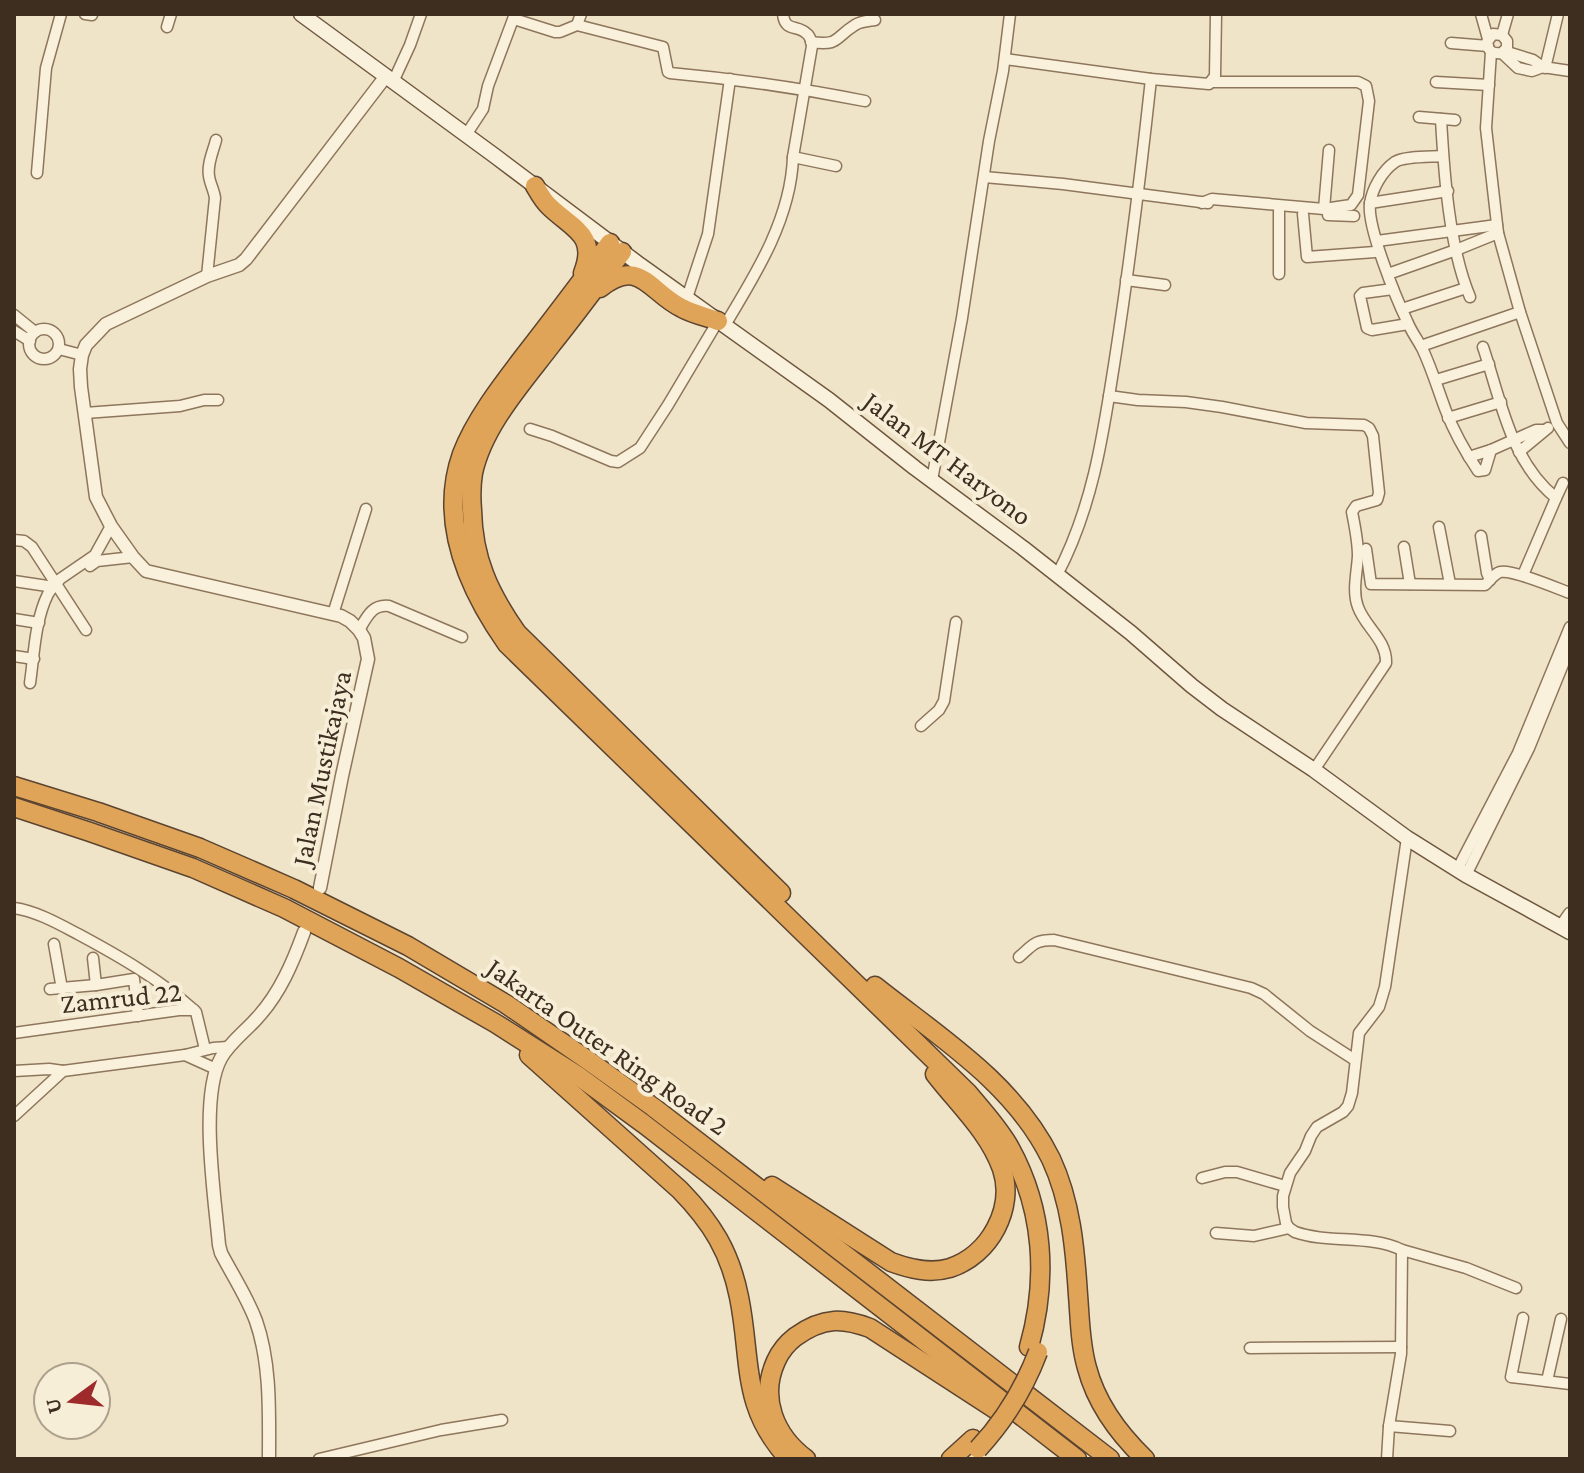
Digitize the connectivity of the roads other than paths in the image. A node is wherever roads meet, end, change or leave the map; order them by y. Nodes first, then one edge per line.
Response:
1 (61, 14) edge
2 (85, 14) edge
3 (171, 14) edge
4 (301, 14) edge
5 (421, 14) edge
6 (783, 14) edge
7 (1010, 14) edge
8 (1216, 14) edge
9 (1481, 14) edge
10 (1508, 14) edge
11 (1558, 14) edge
12 (92, 15) edge
13 (515, 16) edge
14 (579, 20) edge
15 (875, 20) dead end
16 (167, 27) dead end
17 (1502, 35) junction
18 (811, 42) junction
19 (1451, 43) dead end
20 (1495, 48) junction
21 (1005, 59) junction
22 (1544, 68) junction
23 (1570, 71) edge
24 (390, 79) junction
25 (730, 79) junction
26 (1151, 79) junction
27 (1213, 82) junction
28 (1436, 82) dead end
29 (1489, 85) junction
30 (805, 89) junction
31 (865, 101) dead end
32 (1419, 117) dead end
33 (1441, 119) junction
34 (1455, 120) dead end
35 (466, 135) junction
36 (216, 140) dead end
37 (1329, 150) dead end
38 (1443, 156) junction
39 (793, 157) junction
40 (836, 166) dead end
41 (37, 173) dead end
42 (984, 177) junction
43 (535, 186) junction
44 (1448, 191) junction
45 (1138, 193) junction
46 (1202, 203) junction
47 (1370, 203) junction
48 (1324, 209) junction
49 (1279, 211) junction
50 (1303, 214) junction
51 (1354, 216) dead end
52 (1497, 229) junction
53 (1453, 231) junction
54 (616, 247) junction
55 (1376, 247) junction
56 (1456, 250) junction
57 (1279, 274) dead end
58 (1388, 274) junction
59 (207, 276) junction
60 (1126, 280) junction
61 (1165, 285) dead end
62 (1393, 289) junction
63 (582, 294) junction
64 (687, 298) junction
65 (1402, 309) junction
66 (1520, 312) junction
67 (14, 315) edge
68 (721, 323) junction
69 (1408, 324) junction
70 (14, 331) edge
71 (32, 336) junction
72 (1421, 346) junction
73 (1483, 347) dead end
74 (59, 349) junction
75 (82, 355) junction
76 (1489, 364) junction
77 (1436, 380) junction
78 (1109, 396) junction
79 (218, 400) dead end
80 (1501, 402) junction
81 (85, 413) junction
82 (1448, 418) junction
83 (1557, 423) junction
84 (530, 429) dead end
85 (1544, 430) junction
86 (1513, 440) junction
87 (1570, 443) edge
88 (1491, 450) junction
89 (1519, 452) junction
90 (470, 455) junction
91 (1469, 457) junction
92 (932, 480) junction
93 (1563, 483) dead end
94 (1556, 498) junction
95 (366, 509) dead end
96 (111, 526) junction
97 (1439, 527) dead end
98 (1481, 536) dead end
99 (14, 540) edge
100 (1404, 547) dead end
101 (1366, 549) dead end
102 (133, 557) junction
103 (1057, 575) junction
104 (1523, 575) junction
105 (1490, 580) junction
106 (14, 581) edge
107 (1410, 584) junction
108 (1450, 584) junction
109 (56, 585) junction
110 (1570, 593) edge
111 (333, 614) junction
112 (14, 619) edge
113 (956, 622) dead end
114 (39, 623) junction
115 (1570, 627) edge
116 (86, 630) dead end
117 (359, 630) junction
118 (462, 637) dead end
119 (1570, 647) edge
120 (14, 656) edge
121 (34, 659) junction
122 (30, 683) dead end
123 (1550, 690) junction
124 (921, 726) dead end
125 (1314, 770) junction
126 (14, 786) edge
127 (14, 807) edge
128 (1407, 838) junction
129 (1462, 873) junction
130 (320, 888) dead end
131 (14, 908) edge
132 (1570, 914) edge
133 (1566, 930) edge
134 (304, 932) dead end
135 (54, 944) dead end
136 (1019, 957) dead end
137 (93, 958) dead end
138 (96, 985) junction
139 (875, 986) junction
140 (194, 1010) junction
141 (138, 1016) junction
142 (495, 1023) junction
143 (899, 1026) junction
144 (14, 1033) edge
145 (228, 1047) junction
146 (205, 1049) junction
147 (185, 1055) junction
148 (1355, 1060) junction
149 (216, 1069) junction
150 (14, 1071) edge
151 (63, 1071) junction
152 (653, 1107) junction
153 (14, 1118) edge
154 (1202, 1178) dead end
155 (1285, 1186) junction
156 (1289, 1228) junction
157 (1216, 1233) dead end
158 (1402, 1250) junction
159 (1516, 1288) dead end
160 (1523, 1318) dead end
161 (1561, 1319) dead end
162 (1401, 1347) junction
163 (1250, 1348) dead end
164 (1033, 1350) junction
165 (1547, 1381) junction
166 (1570, 1384) edge
167 (502, 1420) dead end
168 (1389, 1426) junction
169 (1450, 1431) dead end
170 (973, 1449) edge
171 (269, 1459) edge
172 (319, 1459) edge
173 (789, 1459) edge
174 (806, 1459) edge
175 (951, 1459) edge
176 (1076, 1459) edge
177 (1110, 1459) edge
178 (1145, 1459) edge
179 (1387, 1459) edge

1 - 41 street
2 - 12 street
3 - 16 street
4 - 24 main road, Jalan MT Haryono
5 - 24 street
6 - 18 street
7 - 21 street
8 - 27 street
9 - 20 street
10 - 17 street
11 - 22 street
13 - 14 street
13 - 35 street
14 - 25 street
15 - 18 street
17 - 20 street
17 - 20 street
18 - 30 street
19 - 20 street
20 - 22 street
20 - 29 street
21 - 26 street
21 - 42 street
22 - 23 street
24 - 35 main road, Jalan MT Haryono
24 - 59 street
25 - 30 street
25 - 64 street
26 - 27 street
26 - 45 street
27 - 48 street
28 - 29 street
29 - 52 street
30 - 31 street
30 - 39 street
32 - 33 street
33 - 34 street
33 - 38 street
35 - 43 main road, Jalan MT Haryono
36 - 59 street
37 - 48 street
38 - 44 street
38 - 47 street
39 - 40 street
39 - 68 street
42 - 45 street
42 - 92 street
43 - 54 main road, Jalan MT Haryono
43 - 63 highway
44 - 47 street
44 - 53 street
45 - 46 street
45 - 60 street
46 - 48 street
46 - 49 street
47 - 55 street
49 - 50 street
49 - 57 street
50 - 51 street
50 - 55 street
52 - 53 street
52 - 56 street
52 - 66 street
53 - 55 street
53 - 56 street
54 - 63 highway
54 - 64 main road, Jalan MT Haryono
55 - 58 street
56 - 58 street
56 - 65 street
58 - 62 street
59 - 75 street
60 - 61 street
60 - 78 street
62 - 65 street
62 - 69 street
63 - 68 highway
63 - 90 highway
64 - 68 main road, Jalan MT Haryono
65 - 69 street
66 - 72 street
66 - 83 street
67 - 71 street
68 - 84 street
68 - 92 main road, Jalan MT Haryono
69 - 72 street
70 - 71 street
71 - 74 street
71 - 74 street
72 - 77 street
73 - 76 street
74 - 75 street
75 - 81 street
76 - 77 street
76 - 80 street
77 - 82 street
78 - 103 street
78 - 125 street
79 - 81 street
80 - 82 street
80 - 86 street
81 - 96 street
82 - 91 street
83 - 85 street
83 - 87 street
85 - 86 street
85 - 89 street
86 - 88 street
86 - 89 street
88 - 91 street
88 - 91 street
89 - 94 street
90 - 139 highway
90 - 143 highway
92 - 103 main road, Jalan MT Haryono
93 - 94 street
94 - 104 street
95 - 111 street
96 - 102 street
96 - 109 street
97 - 108 street
98 - 105 street
99 - 109 street
100 - 107 street
101 - 107 street
102 - 109 street
102 - 111 street
103 - 125 main road, Jalan MT Haryono
104 - 105 street
104 - 110 street
105 - 108 street
106 - 109 street
107 - 108 street
109 - 114 street
109 - 116 street
111 - 117 street
112 - 114 street
113 - 124 street
114 - 121 street
115 - 123 street
117 - 118 street
117 - 130 street, Jalan Mustikajaya
119 - 123 street
120 - 121 street
121 - 122 street
123 - 129 street
125 - 128 main road, Jalan MT Haryono
126 - 152 highway, Jakarta Outer Ring Road 2
127 - 142 highway, Jakarta Outer Ring Road 2
128 - 129 main road, Jalan MT Haryono
128 - 148 street
129 - 133 main road, Jalan MT Haryono
131 - 140 street
132 - 133 street
134 - 145 street
135 - 138 street
136 - 148 street
137 - 138 street
138 - 141 street
139 - 164 highway
139 - 178 highway
140 - 141 street, Zamrud 22
140 - 146 street, Zamrud 22
141 - 144 street, Zamrud 22
142 - 173 highway
142 - 176 highway, Jakarta Outer Ring Road 2
143 - 152 highway
143 - 164 highway
145 - 146 street
145 - 149 street
146 - 147 street
147 - 149 street
147 - 151 street
148 - 155 street
149 - 171 street
150 - 151 street
151 - 153 street
152 - 177 highway, Jakarta Outer Ring Road 2
154 - 155 street
155 - 156 street
156 - 157 street
156 - 158 street
158 - 159 street
158 - 162 street
160 - 165 street
161 - 165 street
162 - 163 street
162 - 168 street
164 - 170 highway
165 - 166 street
167 - 172 street
168 - 169 street
168 - 179 street
170 - 175 highway
174 - 176 highway

